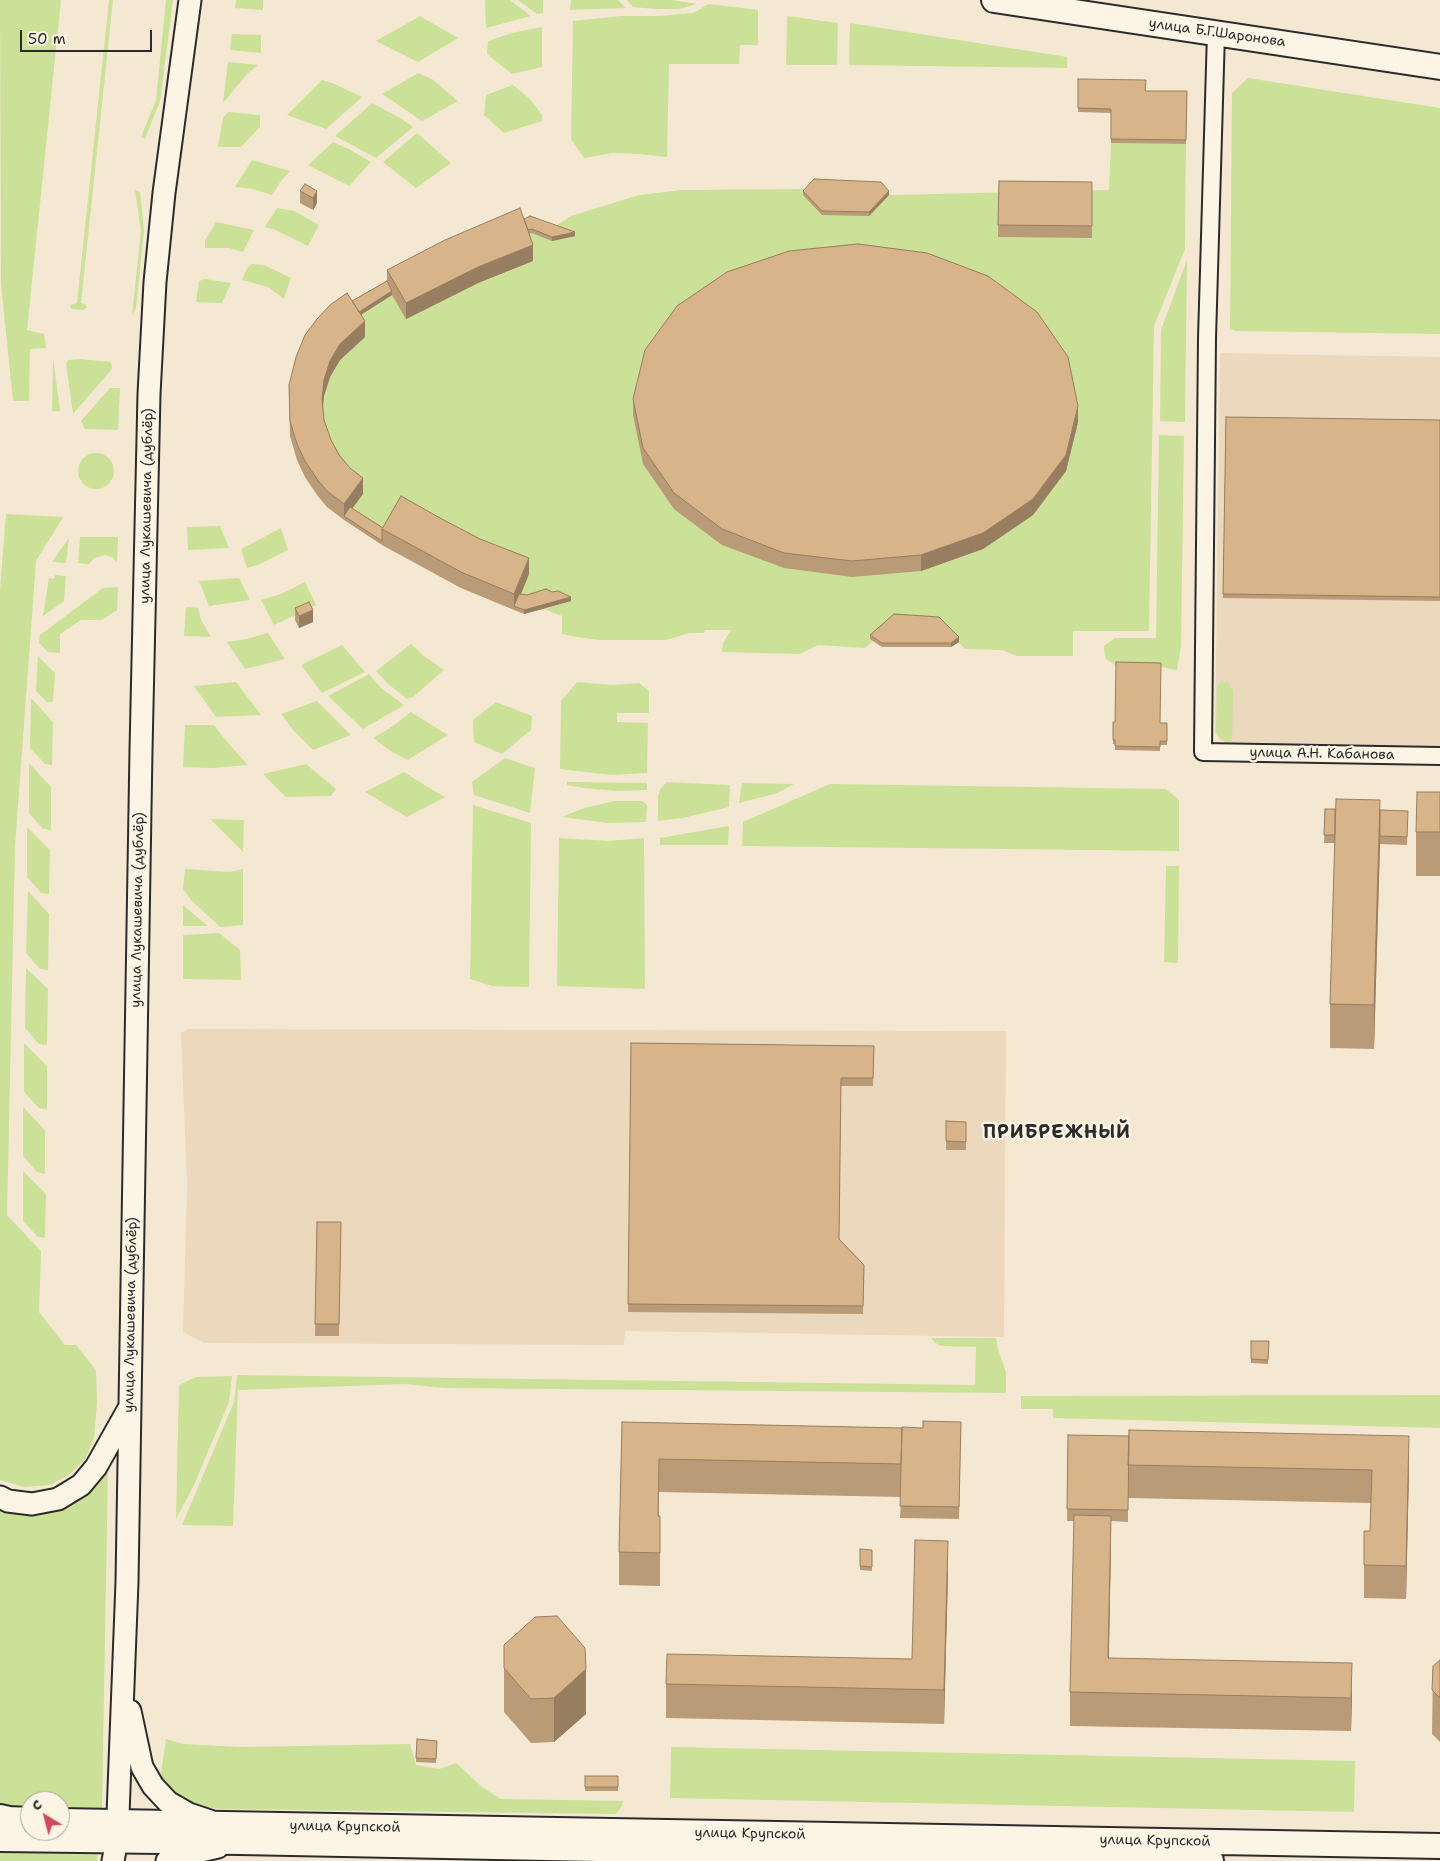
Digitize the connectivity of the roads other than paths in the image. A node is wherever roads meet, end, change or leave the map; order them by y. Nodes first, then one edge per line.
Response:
1 (190, 0) edge
2 (994, 0) edge
3 (1216, 33) junction
4 (1440, 67) edge
5 (1440, 756) edge
6 (130, 1407) junction
7 (0, 1497) edge
8 (123, 1676) junction
9 (0, 1816) edge
10 (20, 1820) edge
11 (219, 1824) junction
12 (70, 1825) edge
13 (0, 1839) edge
14 (116, 1841) edge
15 (240, 1842) junction
16 (1440, 1846) edge
17 (167, 1861) edge
18 (1211, 1861) edge

1 - 6 street, улица Лукашевича (дублёр)
2 - 3 main road, улица Б.Г.Шаронова
3 - 4 main road, улица Б.Г.Шаронова
3 - 5 street, улица А.Н. Кабанова
6 - 7 street
6 - 8 street, улица Лукашевича (дублёр)
8 - 11 street
8 - 14 street, улица Лукашевича (дублёр)
9 - 10 main road
11 - 14 main road, улица Крупской
11 - 16 main road, улица Крупской
12 - 14 main road, улица Крупской
13 - 14 main road, улица Крупской
14 - 15 main road, улица Крупской
15 - 17 street
15 - 18 main road, улица Крупской

